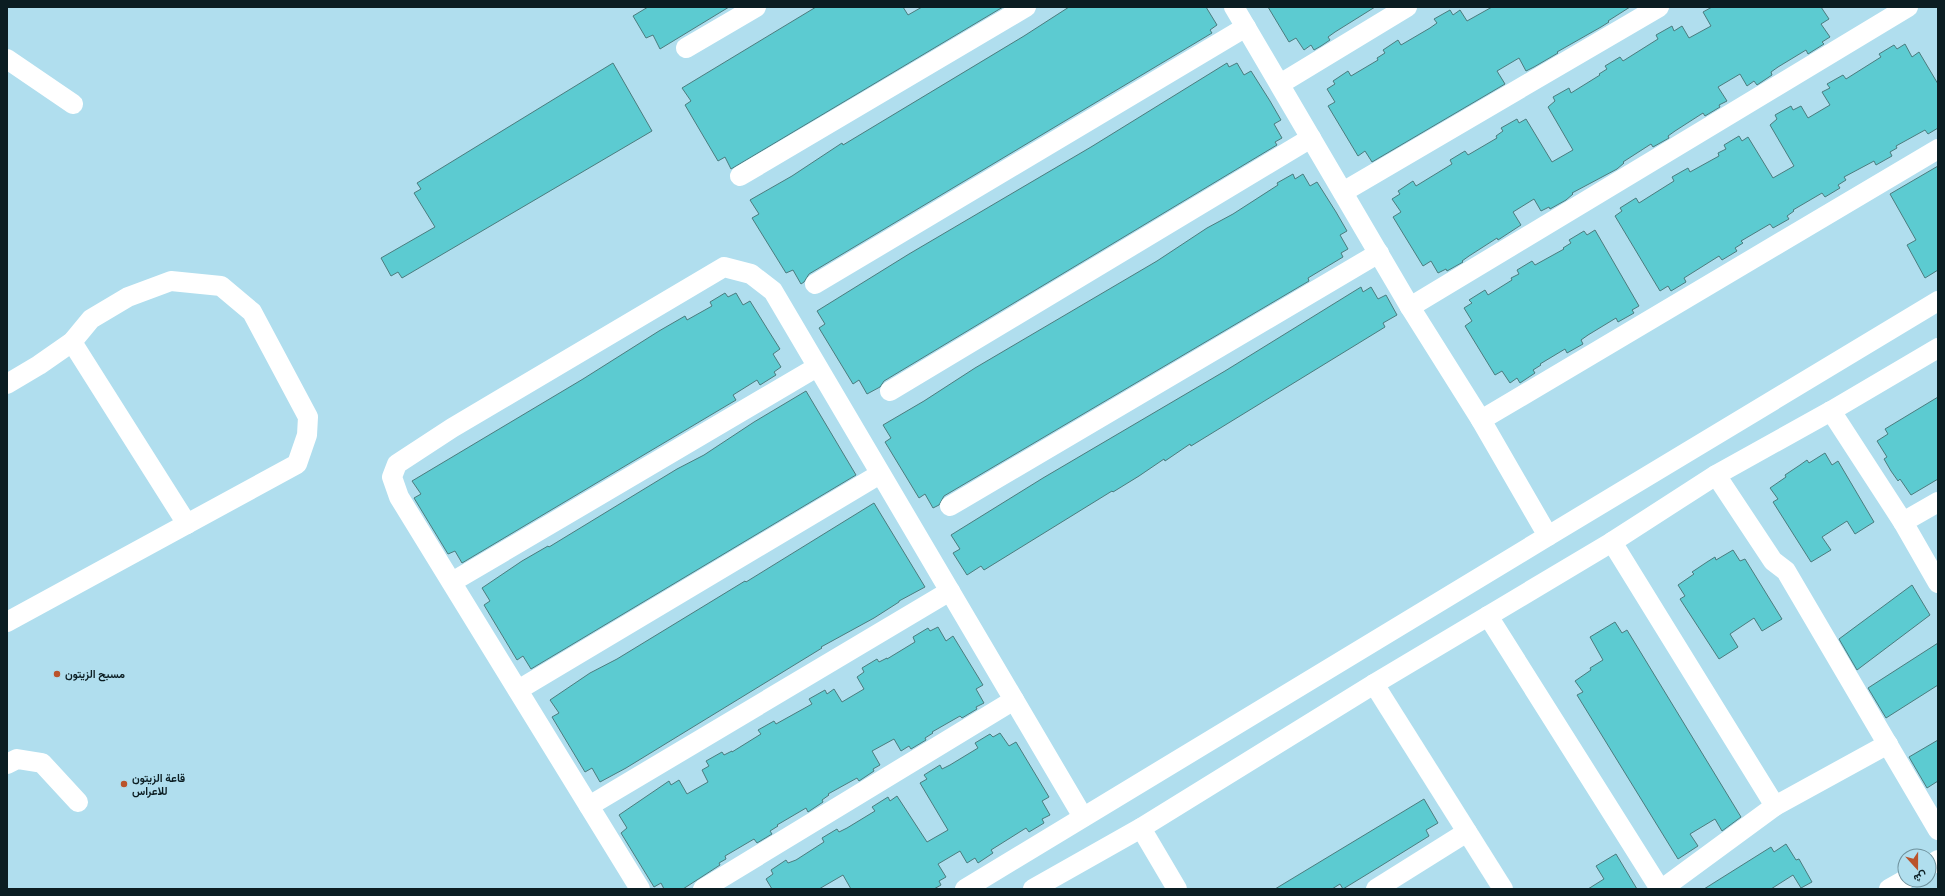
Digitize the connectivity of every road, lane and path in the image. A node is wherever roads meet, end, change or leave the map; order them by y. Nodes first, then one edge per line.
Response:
1 (756, 7) edge
2 (1026, 7) edge
3 (1234, 7) edge
4 (1407, 7) edge
5 (1659, 7) edge
6 (1908, 7) edge
7 (1246, 27) junction
8 (686, 48) dead end
9 (7, 59) edge
10 (1280, 84) junction
11 (72, 104) dead end
12 (1311, 138) junction
13 (1938, 149) edge
14 (740, 176) dead end
15 (1343, 192) junction
16 (1379, 254) junction
17 (814, 284) dead end
18 (1938, 301) edge
19 (1410, 307) junction
20 (72, 342) junction
21 (1938, 348) edge
22 (817, 367) junction
23 (7, 384) edge
24 (890, 391) dead end
25 (1831, 411) junction
26 (1481, 420) junction
27 (880, 474) junction
28 (1716, 475) junction
29 (1938, 502) edge
30 (950, 506) dead end
31 (1903, 522) junction
32 (187, 524) junction
33 (1548, 536) junction
34 (1612, 542) junction
35 (452, 582) junction
36 (1938, 584) edge
37 (950, 591) junction
38 (1488, 616) junction
39 (7, 622) edge
40 (1374, 684) junction
41 (518, 690) junction
42 (1014, 700) junction
43 (1888, 744) junction
44 (7, 764) edge
45 (78, 802) dead end
46 (589, 806) junction
47 (1775, 806) junction
48 (1083, 817) junction
49 (1140, 828) junction
50 (1938, 830) edge
51 (1467, 832) junction
52 (640, 889) edge
53 (703, 889) edge
54 (966, 889) edge
55 (1033, 889) edge
56 (1177, 889) edge
57 (1376, 889) edge
58 (1503, 889) edge
59 (1661, 889) edge

1 - 8 street
2 - 14 street
3 - 7 street
4 - 10 street
5 - 15 street
6 - 19 street
7 - 10 street
7 - 17 street
9 - 11 street
10 - 12 street
12 - 15 street
12 - 24 street
13 - 26 street
15 - 16 street
16 - 19 street
16 - 30 street
18 - 33 street
19 - 26 street
20 - 23 street
20 - 32 street
20 - 32 street
21 - 25 street
22 - 27 street
22 - 35 street
22 - 35 street
25 - 28 street
25 - 31 street
26 - 33 street
27 - 37 street
27 - 41 street
28 - 34 street
28 - 43 street
29 - 31 street
31 - 36 street
32 - 39 street
33 - 48 street
34 - 38 street
34 - 47 street
35 - 41 street
37 - 42 street
37 - 46 street
38 - 40 street
38 - 59 street
40 - 49 street
40 - 51 street
41 - 46 street
42 - 48 street
42 - 53 street
43 - 47 street
43 - 50 street
44 - 45 street
46 - 52 street
47 - 59 street
48 - 54 street
49 - 55 street
49 - 56 street
51 - 57 street
51 - 58 street

